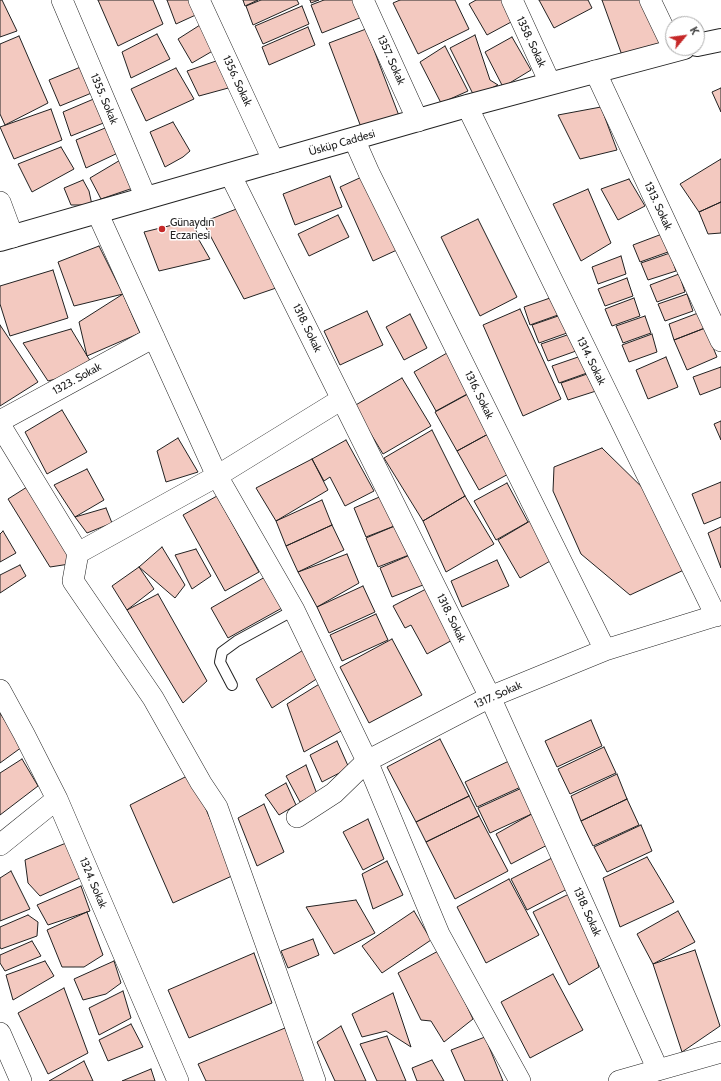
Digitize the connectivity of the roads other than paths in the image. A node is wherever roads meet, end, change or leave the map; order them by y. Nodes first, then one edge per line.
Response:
1 (62, 0) edge
2 (199, 0) edge
3 (363, 0) edge
4 (512, 0) edge
5 (650, 0) edge
6 (665, 25) edge
7 (721, 40) edge
8 (705, 43) edge
9 (665, 53) edge
10 (595, 71) junction
11 (550, 83) junction
12 (467, 106) junction
13 (418, 121) junction
14 (354, 139) junction
15 (274, 162) junction
16 (230, 174) junction
17 (146, 198) junction
18 (0, 202) edge
19 (97, 212) junction
20 (6, 238) edge
21 (154, 337) junction
22 (721, 341) edge
23 (342, 399) junction
24 (0, 421) edge
25 (0, 425) edge
26 (217, 476) junction
27 (78, 553) junction
28 (294, 610) junction
29 (718, 615) edge
30 (605, 650) junction
31 (232, 685) dead end
32 (0, 690) edge
33 (490, 697) junction
34 (367, 761) junction
35 (58, 799) junction
36 (297, 817) dead end
37 (0, 845) edge
38 (0, 1033) edge
39 (721, 1052) edge
40 (658, 1070) junction
41 (21, 1081) edge
42 (178, 1081) edge
43 (315, 1081) edge
44 (520, 1081) edge
45 (619, 1081) edge

1 - 17 street, 1355. Sokak
2 - 15 street, 1356. Sokak
3 - 13 street, 1357. Sokak
4 - 11 street, 1358. Sokak
5 - 6 street
7 - 8 street
9 - 10 street, Üsküp Caddesi
10 - 11 street, Üsküp Caddesi
10 - 22 street, 1313. Sokak
11 - 12 street, Üsküp Caddesi
12 - 13 street, Üsküp Caddesi
12 - 29 street, 1314. Sokak
13 - 14 street, Üsküp Caddesi
14 - 15 street, Üsküp Caddesi
14 - 30 street, 1316. Sokak
15 - 16 street, Üsküp Caddesi
16 - 17 street, Üsküp Caddesi
16 - 23 street, 1318. Sokak
17 - 19 street, Üsküp Caddesi
18 - 20 street
19 - 20 street, Üsküp Caddesi
19 - 21 street
21 - 24 street, 1323. Sokak
21 - 26 street
23 - 26 street
23 - 33 street, 1318. Sokak
25 - 27 street
26 - 27 street
26 - 28 street
27 - 43 street
28 - 31 lane
28 - 34 street
29 - 30 street, 1317. Sokak
30 - 33 street, 1317. Sokak
32 - 35 street, 1324. Sokak
33 - 34 street, 1317. Sokak
33 - 40 street, 1318. Sokak
34 - 36 street, 1317. Sokak
34 - 44 street
35 - 37 street
35 - 42 street, 1324. Sokak
38 - 41 street
39 - 40 street
40 - 45 street

